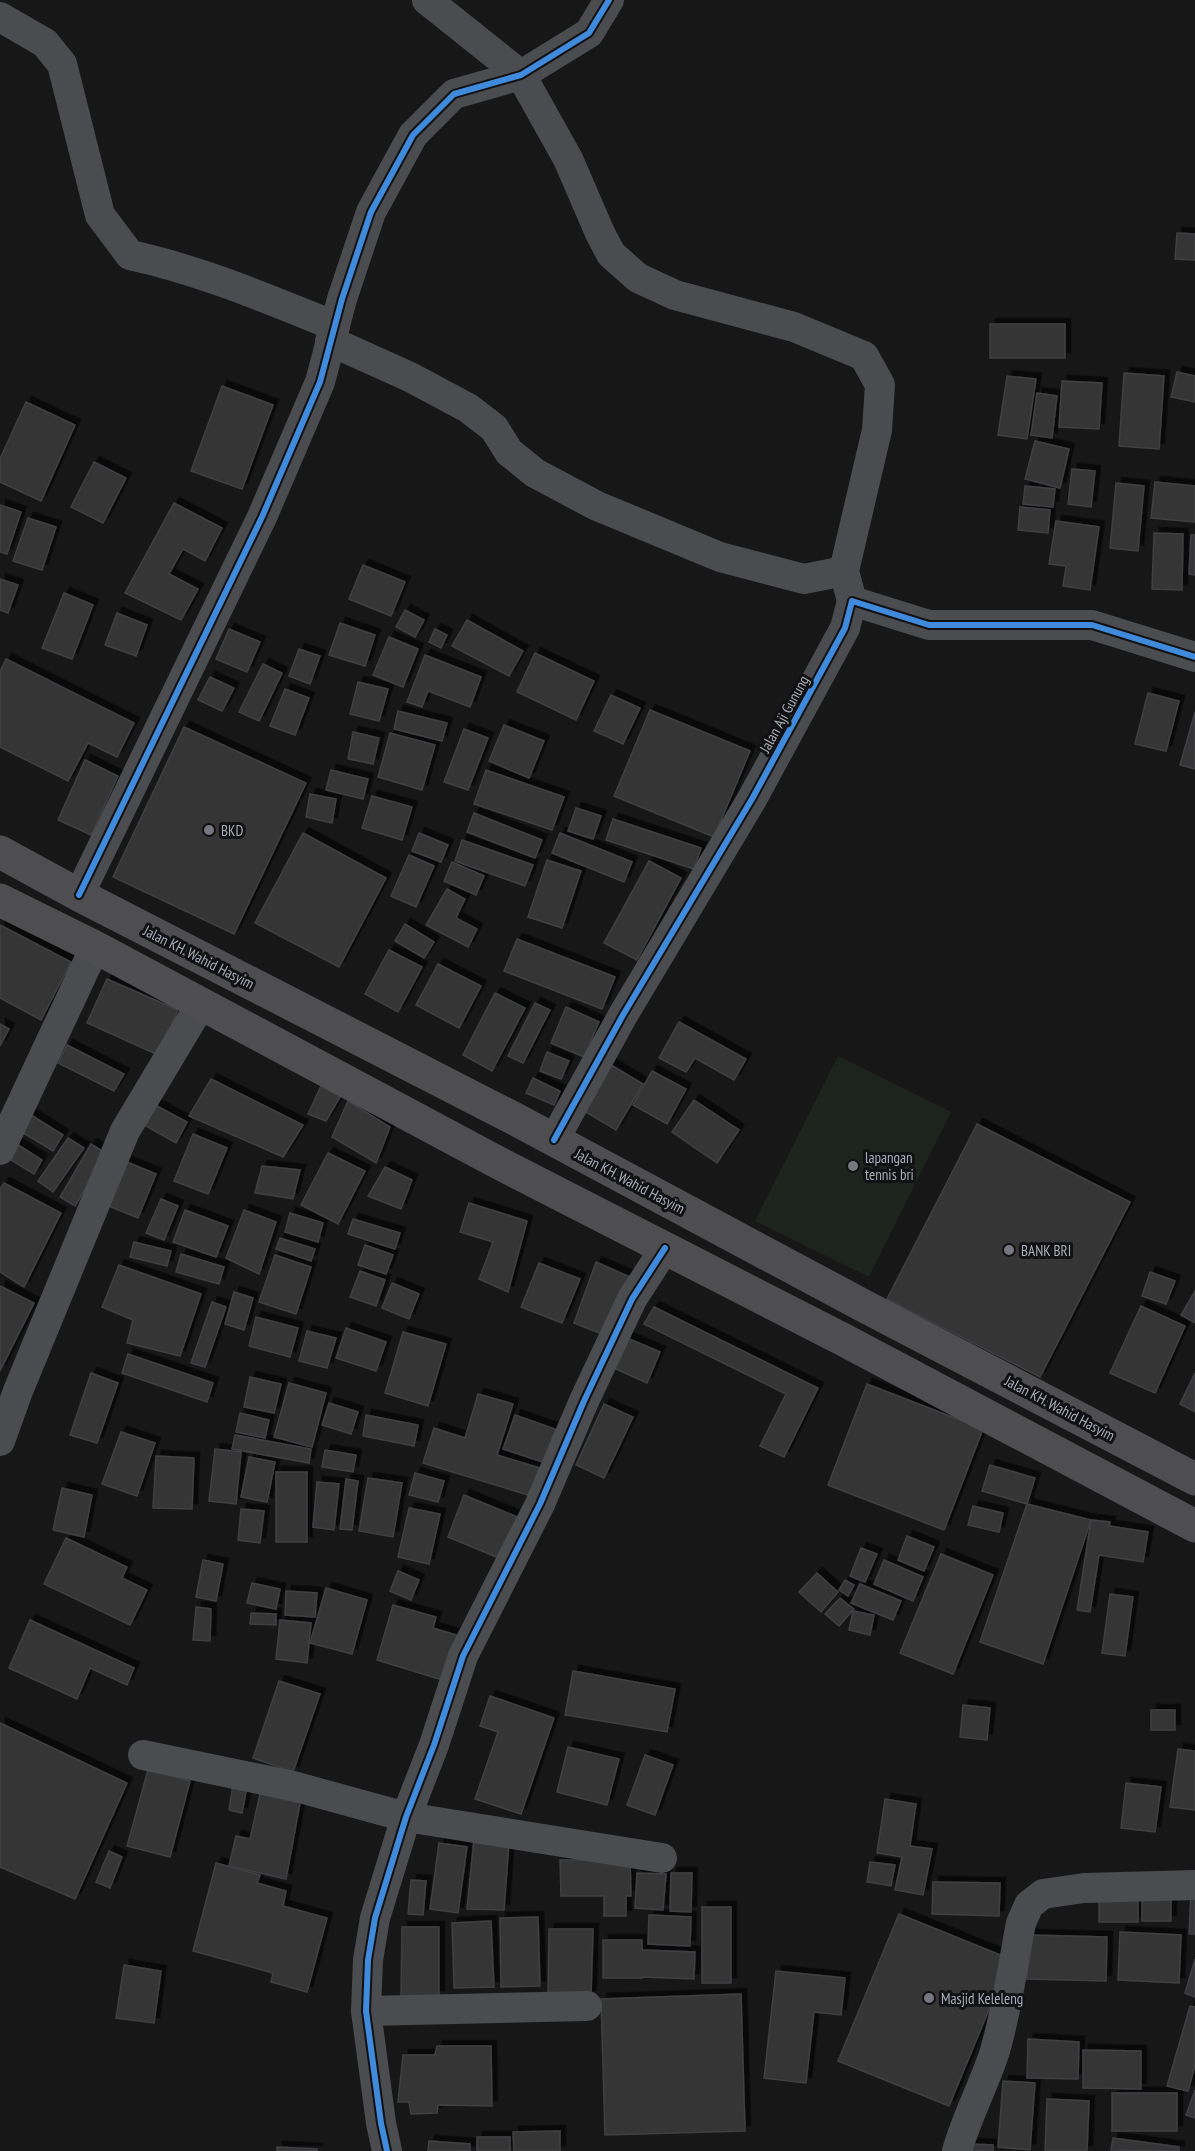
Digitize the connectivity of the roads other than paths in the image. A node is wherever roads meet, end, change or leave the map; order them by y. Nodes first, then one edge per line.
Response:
1 (427, 0) edge
2 (609, 0) edge
3 (0, 17) edge
4 (521, 75) junction
5 (333, 334) junction
6 (844, 572) junction
7 (852, 601) junction
8 (1195, 657) edge
9 (0, 852) edge
10 (80, 895) junction
11 (0, 900) edge
12 (95, 947) junction
13 (201, 1005) junction
14 (554, 1140) junction
15 (0, 1150) edge
16 (664, 1248) junction
17 (864, 1306) junction
18 (844, 1340) junction
19 (0, 1441) edge
20 (1195, 1479) edge
21 (1195, 1526) edge
22 (142, 1755) dead end
23 (406, 1817) junction
24 (662, 1858) dead end
25 (1195, 1885) edge
26 (587, 2006) dead end
27 (366, 2011) junction
28 (387, 2151) edge
29 (957, 2151) edge

1 - 4 street
2 - 4 street
3 - 5 street
4 - 5 street
4 - 6 street
5 - 6 street
5 - 10 street
6 - 7 street
7 - 8 street
7 - 14 street, Jalan Aji Gunung
9 - 10 highway, Jalan KH. Wahid Hasyim
10 - 14 highway, Jalan KH. Wahid Hasyim
11 - 12 highway
12 - 13 highway
12 - 15 street
13 - 16 highway
13 - 19 street
14 - 17 highway, Jalan KH. Wahid Hasyim
16 - 18 highway
16 - 23 street
17 - 18 highway
17 - 20 highway, Jalan KH. Wahid Hasyim
18 - 21 highway
22 - 23 street
23 - 24 street
23 - 27 street
25 - 29 street
26 - 27 street
27 - 28 street

